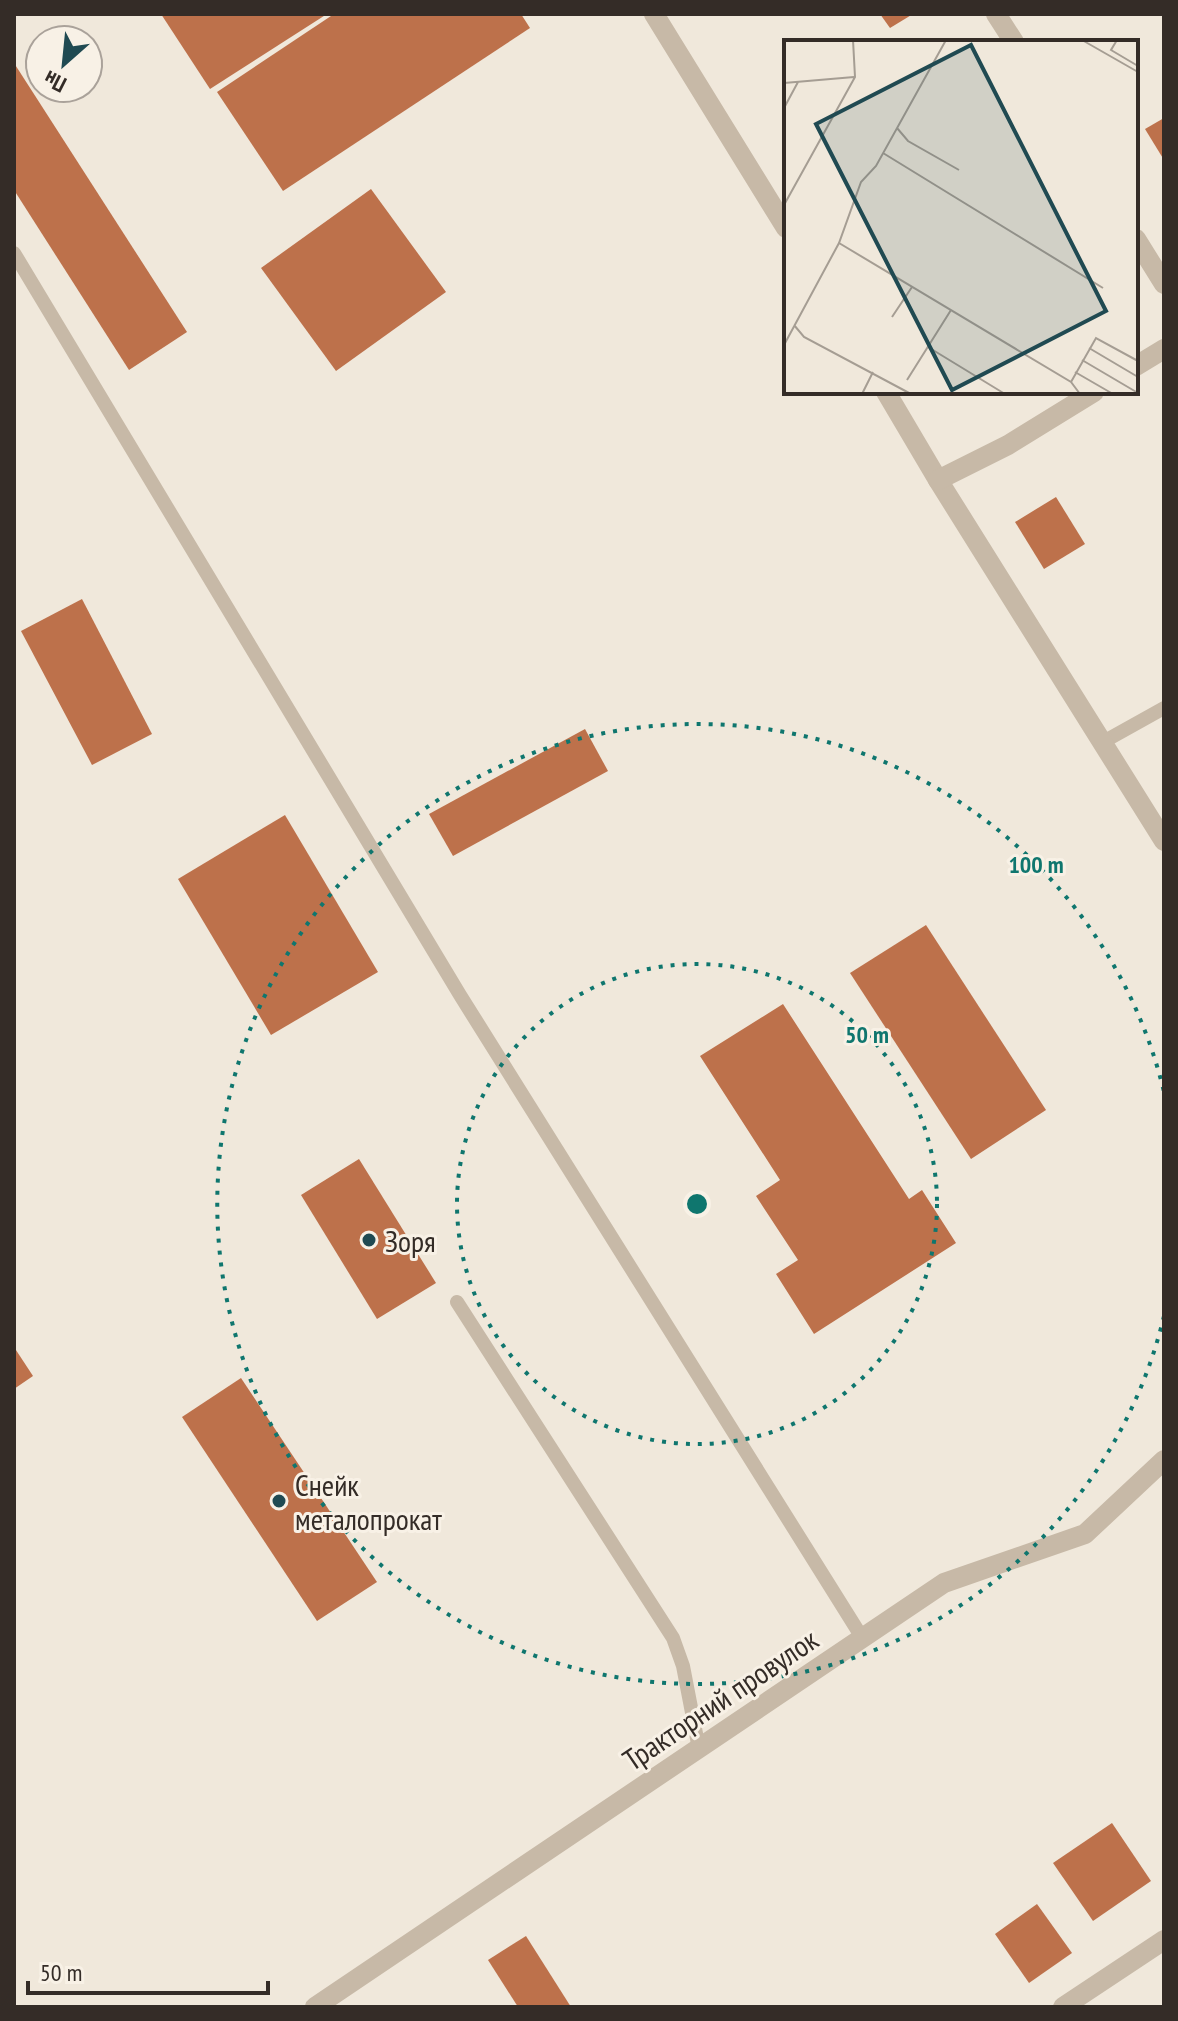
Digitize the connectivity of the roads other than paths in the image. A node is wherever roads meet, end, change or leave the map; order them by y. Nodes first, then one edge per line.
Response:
1 (654, 14) edge
2 (996, 14) edge
3 (1013, 40) edge
4 (784, 225) edge
5 (1138, 242) edge
6 (14, 253) edge
7 (1164, 284) edge
8 (1164, 349) edge
9 (1138, 365) edge
10 (887, 394) edge
11 (1091, 394) edge
12 (938, 480) junction
13 (1164, 708) edge
14 (1103, 742) junction
15 (1164, 841) edge
16 (457, 1302) dead end
17 (1164, 1460) edge
18 (863, 1639) junction
19 (699, 1749) junction
20 (1164, 1940) edge
21 (315, 2007) edge
22 (1063, 2007) edge

1 - 4 street
2 - 3 street
5 - 7 street
6 - 18 lane
8 - 9 street
10 - 12 street
11 - 12 street
12 - 14 street
13 - 14 lane
14 - 15 street
16 - 19 lane
17 - 18 street, Тракторний провулок
18 - 19 street, Тракторний провулок
19 - 21 street, Тракторний провулок
20 - 22 street

